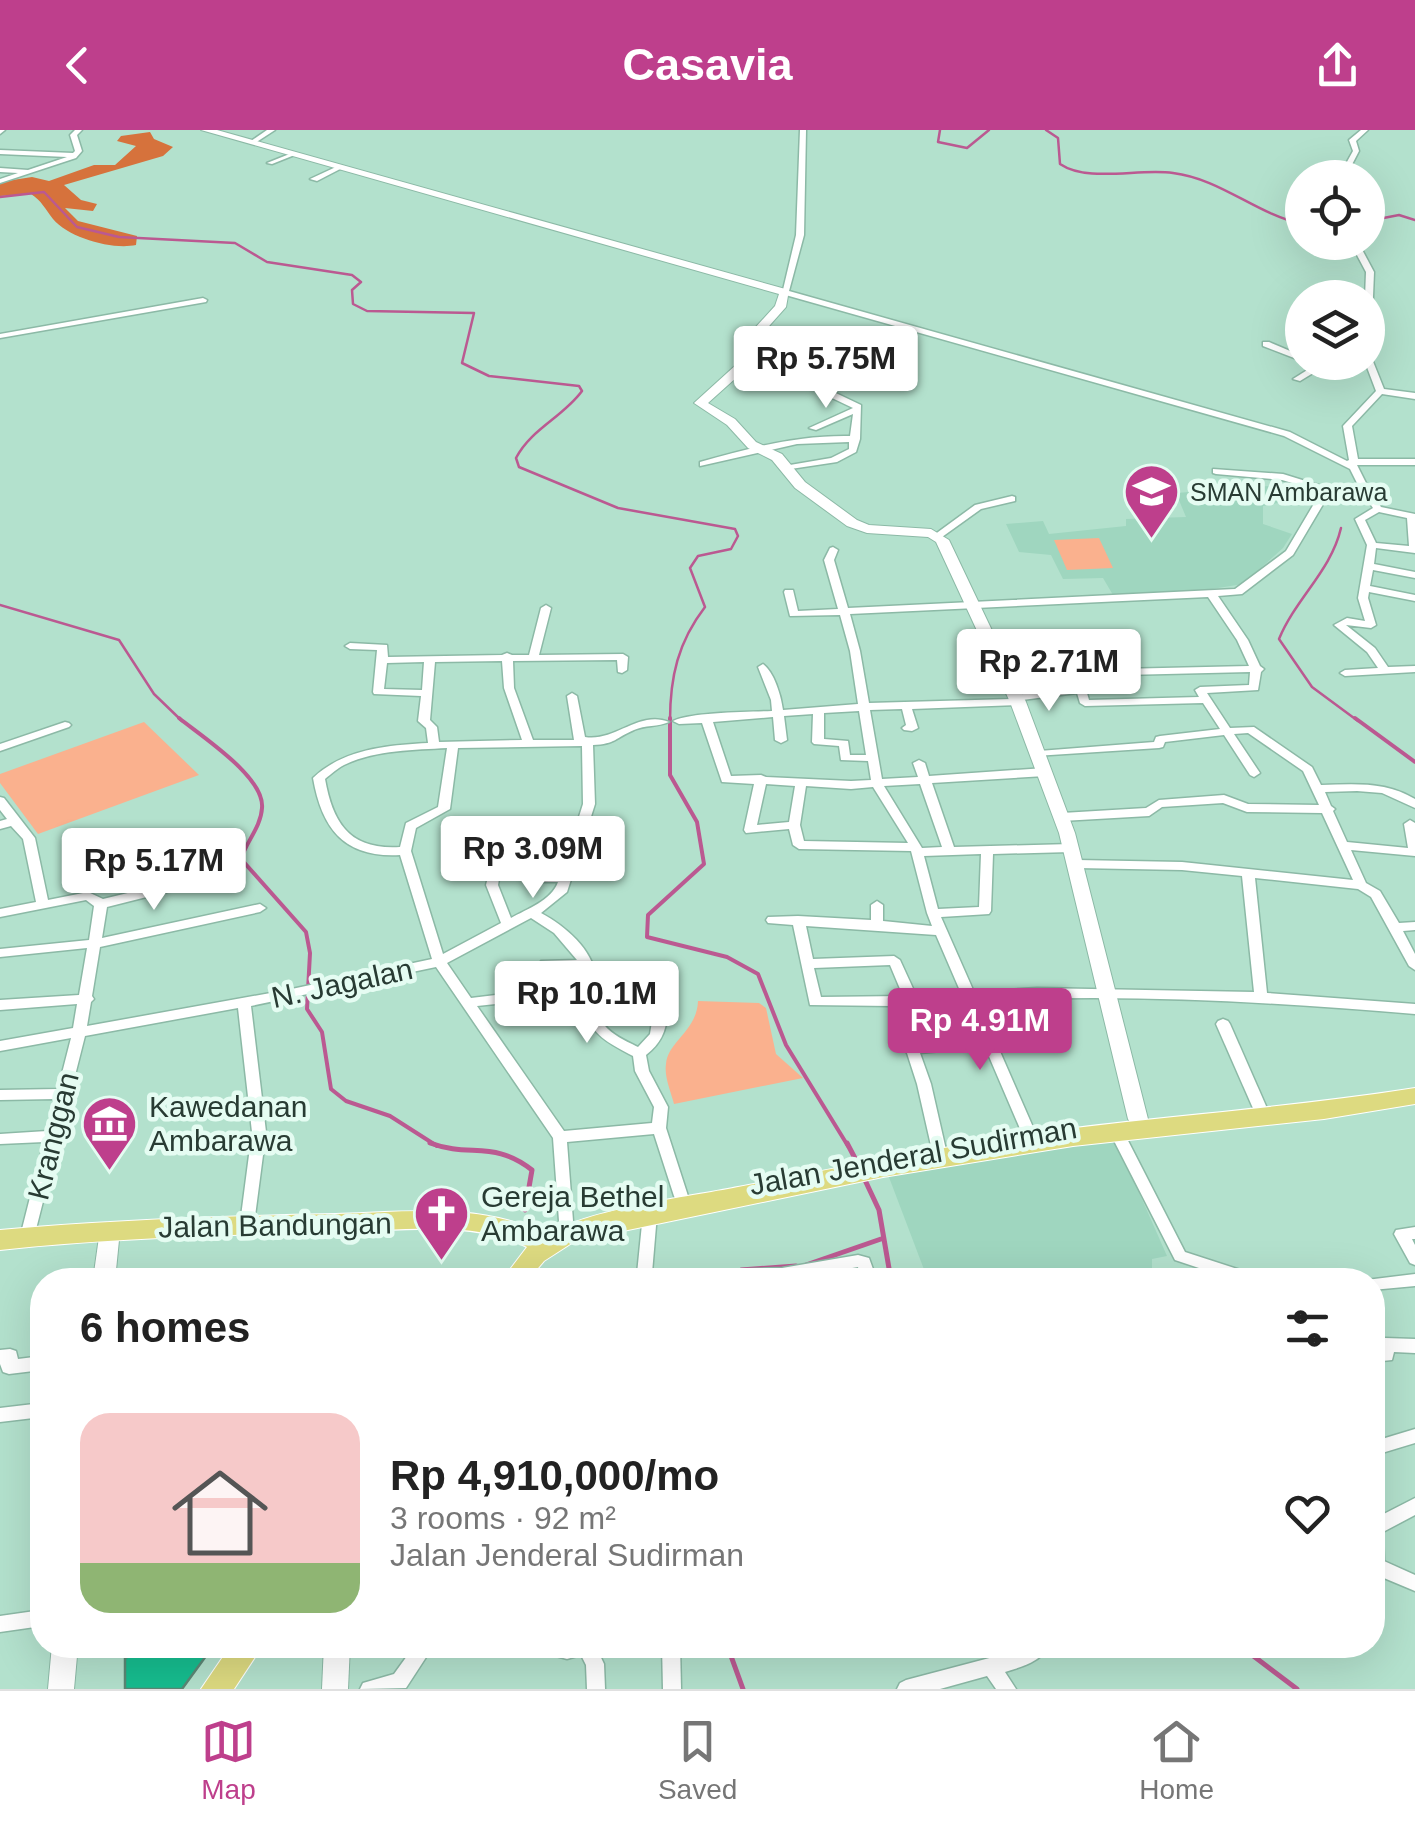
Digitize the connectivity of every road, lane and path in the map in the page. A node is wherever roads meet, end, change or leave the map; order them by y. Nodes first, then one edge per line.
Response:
1 (79, 130) edge
2 (206, 130) edge
3 (272, 130) edge
4 (803, 130) edge
5 (1365, 130) edge
6 (252, 142) junction
7 (0, 152) edge
8 (294, 154) junction
9 (77, 155) junction
10 (1351, 160) edge
11 (270, 163) dead end
12 (340, 167) junction
13 (0, 170) edge
14 (32, 172) junction
15 (314, 179) dead end
16 (0, 180) edge
17 (786, 292) junction
18 (203, 300) dead end
19 (0, 336) edge
20 (1266, 344) dead end
21 (1285, 352) edge
22 (743, 366) junction
23 (1376, 380) edge
24 (1380, 391) junction
25 (1415, 396) edge
26 (858, 409) junction
27 (813, 428) dead end
28 (855, 440) junction
29 (757, 448) junction
30 (1415, 462) edge
31 (1353, 463) junction
32 (703, 464) dead end
33 (787, 468) junction
34 (1216, 471) dead end
35 (1364, 489) junction
36 (1339, 494) junction
37 (1012, 499) dead end
38 (1378, 510) junction
39 (1413, 516) edge
40 (938, 535) junction
41 (1372, 544) junction
42 (833, 550) dead end
43 (1369, 566) junction
44 (1415, 575) edge
45 (1364, 588) junction
46 (789, 592) dead end
47 (1212, 595) junction
48 (1415, 598) edge
49 (971, 606) junction
50 (546, 608) dead end
51 (845, 612) junction
52 (350, 646) dead end
53 (534, 655) junction
54 (507, 656) junction
55 (430, 659) junction
56 (382, 660) junction
57 (763, 667) dead end
58 (1259, 669) junction
59 (622, 670) dead end
60 (1385, 670) junction
61 (1415, 670) edge
62 (1345, 673) dead end
63 (1078, 690) junction
64 (426, 693) junction
65 (572, 696) dead end
66 (1017, 700) junction
67 (1206, 700) junction
68 (906, 705) junction
69 (862, 707) junction
70 (819, 710) junction
71 (779, 714) junction
72 (706, 718) junction
73 (679, 721) dead end
74 (663, 722) dead end
75 (64, 725) dead end
76 (908, 728) dead end
77 (1225, 731) junction
78 (583, 740) junction
79 (781, 740) dead end
80 (453, 744) junction
81 (529, 744) junction
82 (434, 746) junction
83 (0, 748) edge
84 (1039, 754) junction
85 (872, 758) junction
86 (919, 763) dead end
87 (1044, 772) junction
88 (1254, 773) dead end
89 (761, 778) junction
90 (926, 782) junction
91 (801, 783) junction
92 (876, 784) junction
93 (1320, 789) junction
94 (0, 801) edge
95 (1415, 804) edge
96 (1329, 810) junction
97 (1062, 817) junction
98 (7, 823) edge
99 (794, 824) junction
100 (1410, 824) dead end
101 (1346, 846) junction
102 (1071, 848) junction
103 (916, 850) junction
104 (987, 850) junction
105 (949, 851) junction
106 (405, 852) junction
107 (1077, 864) junction
108 (1248, 872) junction
109 (206, 878) dead end
110 (564, 878) junction
111 (1361, 885) junction
112 (101, 904) junction
113 (877, 905) dead end
114 (43, 906) junction
115 (260, 908) dead end
116 (532, 913) junction
117 (933, 913) junction
118 (0, 914) edge
119 (772, 920) dead end
120 (798, 920) junction
121 (877, 925) junction
122 (508, 926) junction
123 (1415, 926) edge
124 (1395, 928) junction
125 (942, 931) junction
126 (98, 943) junction
127 (0, 953) edge
128 (439, 962) junction
129 (586, 964) junction
130 (807, 964) junction
131 (1415, 966) edge
132 (636, 987) dead end
133 (534, 995) junction
134 (970, 995) junction
135 (1110, 995) junction
136 (1261, 997) junction
137 (87, 999) junction
138 (903, 1001) junction
139 (244, 1003) junction
140 (466, 1003) junction
141 (0, 1005) edge
142 (588, 1006) junction
143 (1415, 1009) edge
144 (1223, 1024) dead end
145 (80, 1034) junction
146 (990, 1042) junction
147 (0, 1046) edge
148 (910, 1050) junction
149 (639, 1053) junction
150 (64, 1094) junction
151 (0, 1095) edge
152 (1415, 1096) edge
153 (1355, 1104) junction
154 (1258, 1106) junction
155 (1138, 1119) junction
156 (658, 1128) junction
157 (1116, 1131) junction
158 (1029, 1134) junction
159 (52, 1136) junction
160 (560, 1137) junction
161 (0, 1139) edge
162 (939, 1150) junction
163 (874, 1165) junction
164 (836, 1173) junction
165 (682, 1196) junction
166 (650, 1214) junction
167 (566, 1221) junction
168 (247, 1224) junction
169 (110, 1230) junction
170 (1415, 1232) edge
171 (27, 1237) junction
172 (0, 1240) edge
173 (540, 1241) junction
174 (1415, 1259) edge
175 (105, 1268) edge
176 (520, 1268) edge
177 (643, 1268) edge
178 (815, 1268) edge
179 (866, 1268) edge
180 (1217, 1268) edge
181 (1415, 1280) edge
182 (1385, 1283) edge
183 (1385, 1345) edge
184 (1415, 1346) edge
185 (0, 1357) edge
186 (30, 1364) edge
187 (30, 1411) edge
188 (0, 1415) edge
189 (1415, 1436) edge
190 (1385, 1445) edge
191 (1415, 1506) edge
192 (1385, 1522) edge
193 (1385, 1569) edge
194 (1415, 1583) edge
195 (30, 1620) edge
196 (0, 1624) edge
197 (64, 1658) edge
198 (240, 1658) edge
199 (337, 1658) edge
200 (416, 1658) edge
201 (592, 1658) edge
202 (671, 1658) edge
203 (1022, 1658) edge
204 (992, 1668) junction
205 (61, 1689) edge
206 (216, 1689) edge
207 (335, 1689) edge
208 (369, 1689) edge
209 (596, 1689) edge
210 (672, 1689) edge
211 (906, 1689) edge
212 (1007, 1689) edge

1 - 9 street
2 - 6 street
3 - 6 street
4 - 17 street
5 - 10 street
6 - 8 street
7 - 9 street
8 - 11 street
8 - 12 street
9 - 14 street
12 - 15 street
12 - 17 street
13 - 14 street
14 - 16 street
17 - 22 street
17 - 31 street
18 - 19 street
20 - 21 street
22 - 26 street
22 - 29 street
23 - 24 street
24 - 25 street
24 - 31 street
26 - 27 street
26 - 28 street
28 - 29 street
28 - 33 street
29 - 32 street
29 - 33 street
30 - 31 street
31 - 35 street
33 - 40 street
34 - 36 street
35 - 36 street
35 - 38 street
36 - 47 street
37 - 40 street
38 - 39 street
38 - 41 street
39 - 41 street
40 - 49 street
41 - 43 street
42 - 51 street
43 - 44 street
43 - 45 street
45 - 48 street
45 - 60 street
46 - 51 street
47 - 49 street
47 - 58 street
49 - 51 street
49 - 66 street
50 - 53 street
51 - 69 street
52 - 56 street
53 - 54 street
53 - 59 street
54 - 55 street
54 - 81 street
55 - 56 street
55 - 64 street
56 - 64 street
57 - 71 street
58 - 63 street
58 - 67 street
60 - 61 street
60 - 62 street
63 - 66 street
63 - 67 street
64 - 82 street
65 - 78 street
66 - 68 street
66 - 84 street
67 - 77 street
68 - 69 street
68 - 76 street
69 - 70 street
69 - 85 street
70 - 71 street
70 - 85 street
71 - 72 street
71 - 79 street
72 - 73 street
72 - 89 street
74 - 78 street
75 - 83 street
77 - 84 street
77 - 88 street
77 - 93 street
78 - 81 street
78 - 110 street
80 - 81 street
80 - 82 street
80 - 106 street
82 - 106 street
84 - 87 street
85 - 92 street
86 - 90 street
87 - 90 street
87 - 97 street
89 - 91 street
89 - 99 street
90 - 92 street
90 - 105 street
91 - 92 street
91 - 99 street
92 - 103 street
93 - 95 street
93 - 96 street
94 - 98 street
96 - 97 street
96 - 101 street
97 - 102 street
98 - 114 street
99 - 103 street
100 - 101 street
101 - 111 street
102 - 104 street
102 - 107 street
103 - 105 street
103 - 117 street
104 - 105 street
104 - 117 street
106 - 128 street, N. Jagalan
107 - 108 street
107 - 135 street
108 - 111 street
108 - 136 street
109 - 112 street
110 - 116 street, N. Jagalan
110 - 122 street
111 - 124 street
112 - 114 street
112 - 126 street, Kranggan
113 - 121 street
114 - 118 street
115 - 126 street
116 - 122 street, N. Jagalan
116 - 129 street
117 - 125 street
119 - 120 street
120 - 121 street
120 - 130 street
121 - 125 street
122 - 128 street, N. Jagalan
123 - 124 street
124 - 131 street
125 - 134 street
126 - 127 street
126 - 137 street, Kranggan
128 - 139 street, N. Jagalan
128 - 140 street, N. Jagalan
129 - 133 street
129 - 142 street
130 - 138 street
130 - 138 street
132 - 149 street
133 - 140 street
133 - 142 street
134 - 135 street
134 - 138 street
134 - 146 street
135 - 136 street
135 - 155 street
136 - 143 street
137 - 141 street
137 - 145 street, Kranggan
138 - 148 street
139 - 145 street, N. Jagalan
139 - 168 street, N. Jagalan
140 - 160 street, N. Jagalan
142 - 149 street
144 - 154 street
145 - 147 street, Kranggan
145 - 150 street, Kranggan
146 - 148 street
146 - 158 street
148 - 162 street
149 - 156 street
150 - 151 street
150 - 159 street, Kranggan
152 - 153 main road, Jalan Jenderal Sudirman
153 - 154 main road, Jalan Jenderal Sudirman
153 - 157 main road, Jalan Jenderal Sudirman
154 - 155 main road, Jalan Jenderal Sudirman
155 - 158 main road, Jalan Jenderal Sudirman
156 - 160 street
156 - 165 street
157 - 163 main road, Jalan Jenderal Sudirman
157 - 180 street
158 - 162 main road, Jalan Jenderal Sudirman
159 - 161 street
159 - 171 street, Kranggan
160 - 167 street
162 - 163 main road, Jalan Jenderal Sudirman
163 - 164 main road, Jalan Jenderal Sudirman
164 - 165 main road, Jalan Jenderal Sudirman
164 - 166 main road, Jalan Jenderal Sudirman
165 - 167 main road, Jalan Jenderal Sudirman
166 - 173 main road, Jalan Jenderal Sudirman
166 - 177 street
167 - 173 main road, Jalan Jenderal Sudirman
168 - 169 main road, Jalan Bandungan
168 - 173 main road, Jalan Bandungan
169 - 171 main road, Jalan Bandungan
169 - 175 street
170 - 174 street
171 - 172 main road, Jalan Bandungan
173 - 176 main road, Jalan Jenderal Sudirman
178 - 179 street
181 - 182 street
183 - 184 street
185 - 186 street
187 - 188 street
189 - 190 street
191 - 192 street
193 - 194 street
195 - 196 street
197 - 205 street
198 - 206 main road
199 - 207 street
200 - 208 street
201 - 209 street
202 - 210 street
203 - 204 street
204 - 211 street
204 - 212 street

